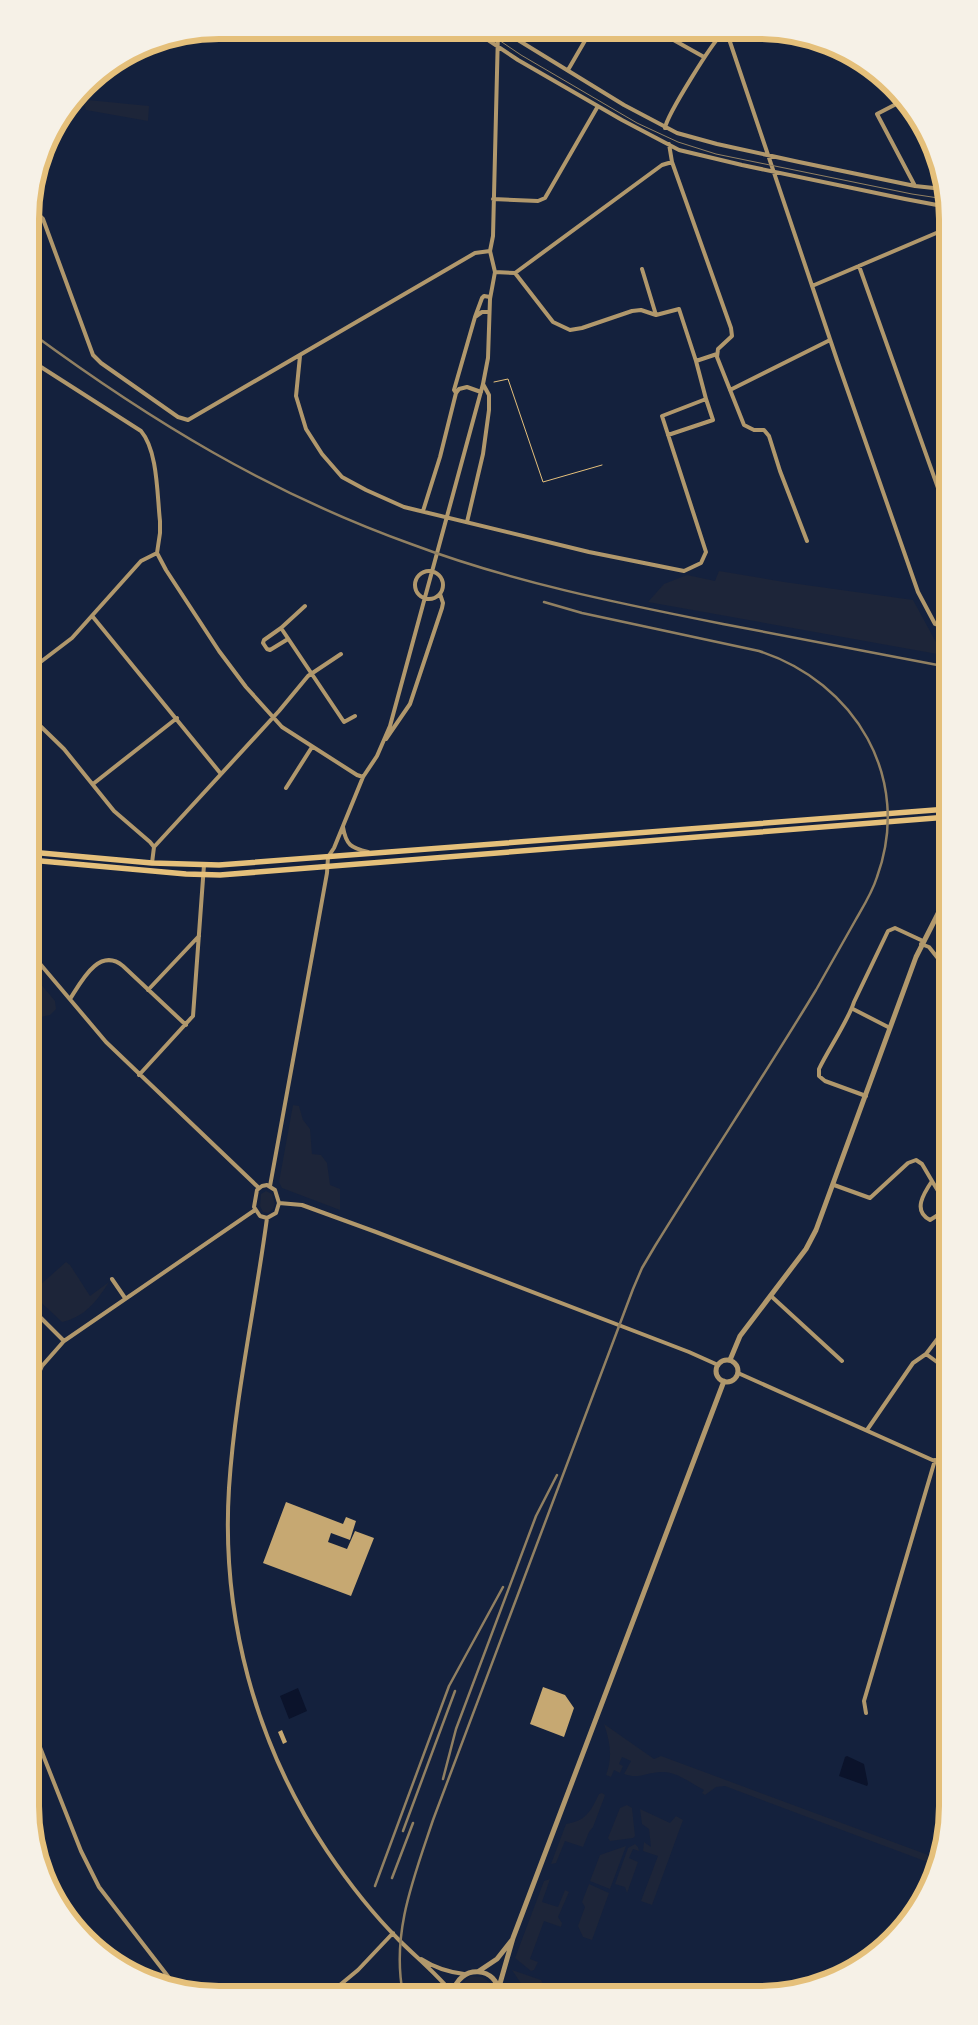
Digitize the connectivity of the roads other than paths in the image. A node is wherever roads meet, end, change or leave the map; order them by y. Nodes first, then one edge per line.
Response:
1 (487, 39) edge
2 (497, 39) edge
3 (517, 39) edge
4 (586, 39) edge
5 (672, 39) edge
6 (715, 39) edge
7 (729, 39) edge
8 (497, 45) junction
9 (704, 57) junction
10 (568, 70) junction
11 (898, 103) edge
12 (598, 106) junction
13 (665, 128) junction
14 (669, 144) junction
15 (768, 154) junction
16 (672, 162) junction
17 (774, 172) junction
18 (915, 186) junction
19 (937, 188) edge
20 (493, 199) junction
21 (939, 205) edge
22 (39, 215) edge
23 (939, 232) edge
24 (490, 251) junction
25 (859, 266) junction
26 (642, 269) dead end
27 (495, 272) junction
28 (515, 273) junction
29 (812, 286) junction
30 (490, 296) junction
31 (489, 312) junction
32 (656, 315) junction
33 (475, 316) junction
34 (830, 340) junction
35 (717, 354) junction
36 (300, 356) junction
37 (696, 361) junction
38 (39, 366) edge
39 (483, 384) junction
40 (730, 390) junction
41 (481, 392) junction
42 (456, 393) junction
43 (706, 399) junction
44 (668, 436) junction
45 (939, 491) edge
46 (423, 511) junction
47 (467, 522) junction
48 (807, 541) dead end
49 (157, 553) junction
50 (440, 594) junction
51 (305, 606) dead end
52 (93, 617) junction
53 (939, 626) edge
54 (281, 628) junction
55 (288, 639) junction
56 (342, 654) dead end
57 (39, 663) edge
58 (311, 674) junction
59 (355, 716) dead end
60 (273, 717) junction
61 (176, 718) junction
62 (39, 725) edge
63 (384, 743) junction
64 (312, 747) junction
65 (221, 774) junction
66 (363, 777) junction
67 (93, 784) junction
68 (286, 788) dead end
69 (939, 810) edge
70 (939, 818) edge
71 (343, 826) junction
72 (154, 847) junction
73 (371, 852) junction
74 (39, 853) edge
75 (328, 857) junction
76 (39, 861) edge
77 (152, 863) junction
78 (204, 865) junction
79 (328, 866) junction
80 (204, 874) junction
81 (938, 912) edge
82 (199, 936) junction
83 (922, 942) junction
84 (939, 960) edge
85 (39, 963) edge
86 (148, 990) junction
87 (70, 999) junction
88 (853, 1009) junction
89 (186, 1025) junction
90 (890, 1028) junction
91 (139, 1075) junction
92 (866, 1097) junction
93 (932, 1181) junction
94 (834, 1185) junction
95 (270, 1186) junction
96 (259, 1188) junction
97 (939, 1192) edge
98 (279, 1204) junction
99 (255, 1210) junction
100 (939, 1214) edge
101 (267, 1218) junction
102 (112, 1279) dead end
103 (771, 1296) junction
104 (125, 1298) junction
105 (39, 1316) edge
106 (939, 1336) edge
107 (64, 1340) junction
108 (926, 1354) junction
109 (730, 1360) junction
110 (842, 1361) dead end
111 (939, 1363) edge
112 (718, 1365) junction
113 (39, 1373) edge
114 (738, 1373) junction
115 (724, 1381) junction
116 (867, 1430) junction
117 (935, 1460) junction
118 (939, 1462) edge
119 (866, 1713) dead end
120 (39, 1745) edge
121 (393, 1934) junction
122 (513, 1938) junction
123 (417, 1956) junction
124 (478, 1972) junction
125 (464, 1974) junction
126 (171, 1980) edge
127 (339, 1986) edge
128 (445, 1986) edge
129 (455, 1986) edge
130 (498, 1986) edge
131 (499, 1986) edge

1 - 8 street
2 - 8 street
3 - 10 street
4 - 10 street
5 - 9 street
6 - 9 street
7 - 15 street
8 - 12 street
8 - 20 street
9 - 13 street
10 - 13 street
11 - 18 street
12 - 14 street
12 - 20 street
13 - 15 street
14 - 16 street
14 - 17 street
15 - 17 street
15 - 18 street
16 - 28 street
16 - 35 street
17 - 21 street
17 - 29 street
18 - 19 street
20 - 24 street
22 - 36 street
23 - 25 street
24 - 27 street
24 - 36 street
25 - 29 street
25 - 45 street
26 - 32 street
27 - 28 street
27 - 30 street
28 - 32 street
29 - 34 street
30 - 31 street
30 - 33 street
31 - 33 street
31 - 39 street
32 - 37 street
33 - 42 street
34 - 40 street
34 - 53 street
35 - 37 street
35 - 40 street
36 - 46 street
37 - 43 street
38 - 49 street
39 - 41 street
39 - 47 street
40 - 48 street
41 - 42 street
41 - 63 street
42 - 46 street
43 - 44 street
43 - 44 street
44 - 47 street
46 - 47 street
49 - 52 street
49 - 60 street
50 - 50 street
50 - 63 street
51 - 54 street
52 - 57 street
52 - 61 street
54 - 55 street
54 - 55 street
55 - 58 street
56 - 58 street
58 - 59 street
58 - 60 street
60 - 64 street
60 - 65 street
61 - 65 street
61 - 67 street
62 - 67 street
63 - 66 street
64 - 66 street
64 - 68 street
65 - 72 street
66 - 71 street
67 - 72 street
69 - 73 main road
70 - 79 main road
71 - 73 street
71 - 75 street
72 - 77 street
73 - 75 main road
74 - 77 main road
75 - 78 main road
75 - 79 street
76 - 80 main road
77 - 78 main road
78 - 80 street
79 - 80 main road
79 - 95 street
80 - 82 street
81 - 83 street
82 - 86 street
82 - 89 street
83 - 84 street
83 - 88 street
83 - 90 street
85 - 87 street
86 - 87 street
86 - 89 street
87 - 91 street
88 - 90 street
88 - 92 street
89 - 91 street
90 - 92 street
91 - 96 street
92 - 94 street
93 - 94 street
93 - 97 street
93 - 100 street
94 - 103 street
95 - 96 street
95 - 98 street
96 - 99 street
98 - 101 street
98 - 112 street
99 - 101 street
99 - 104 street
101 - 121 street
102 - 104 street
103 - 109 street
103 - 110 street
104 - 107 street
105 - 107 street
106 - 108 street
107 - 113 street
108 - 111 street
108 - 116 street
109 - 112 street
109 - 114 street
112 - 115 street
114 - 115 street
114 - 116 street
115 - 122 street
116 - 117 street
117 - 118 street
117 - 119 street
120 - 126 street
121 - 123 street
121 - 127 street
122 - 124 street
122 - 131 street
123 - 125 street
123 - 128 street
124 - 125 street
124 - 130 street
125 - 129 street

